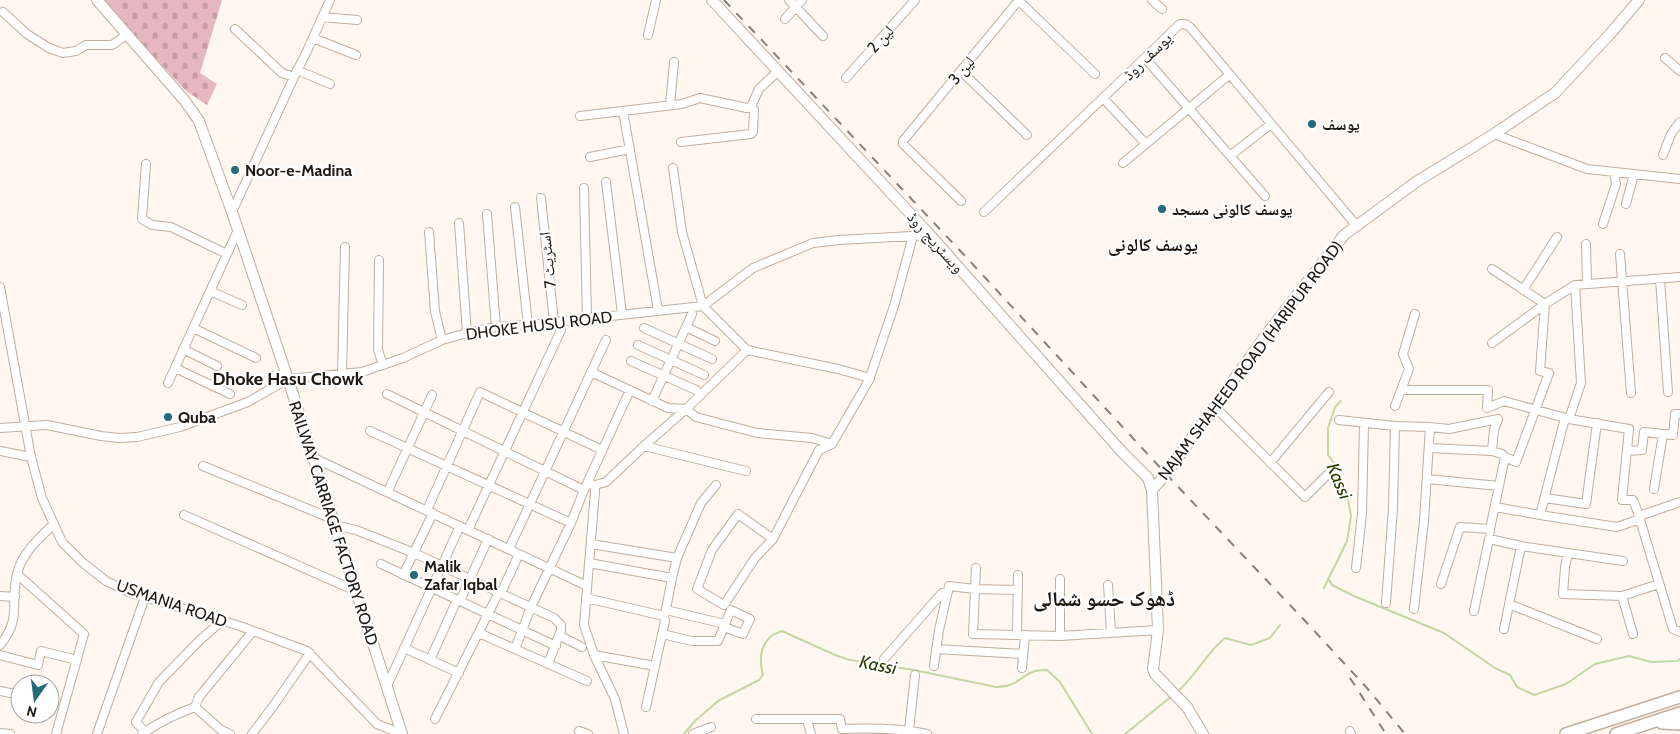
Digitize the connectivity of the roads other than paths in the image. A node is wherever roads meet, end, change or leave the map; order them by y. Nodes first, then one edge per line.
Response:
1 (97, 0) edge
2 (330, 0) edge
3 (656, 0) edge
4 (712, 0) edge
5 (789, 0) edge
6 (802, 0) edge
7 (915, 0) edge
8 (1019, 0) edge
9 (1152, 0) edge
10 (1639, 0) edge
11 (795, 7) junction
12 (1162, 9) dead end
13 (3, 12) dead end
14 (322, 17) junction
15 (785, 19) dead end
16 (357, 20) dead end
17 (235, 29) dead end
18 (128, 34) junction
19 (648, 35) dead end
20 (823, 36) dead end
21 (313, 38) junction
22 (356, 55) dead end
23 (1145, 58) junction
24 (1665, 58) dead end
25 (674, 62) dead end
26 (778, 71) junction
27 (960, 71) junction
28 (1680, 71) edge
29 (295, 74) junction
30 (1095, 74) dead end
31 (1228, 75) junction
32 (846, 78) dead end
33 (330, 84) dead end
34 (1103, 98) junction
35 (670, 105) junction
36 (752, 107) junction
37 (1189, 108) junction
38 (623, 112) junction
39 (580, 116) dead end
40 (1680, 122) edge
41 (1271, 124) junction
42 (1494, 134) junction
43 (1671, 134) junction
44 (1027, 135) dead end
45 (1680, 139) edge
46 (681, 142) dead end
47 (1146, 144) junction
48 (630, 149) junction
49 (1663, 155) dead end
50 (1231, 156) junction
51 (590, 157) dead end
52 (1123, 163) dead end
53 (146, 164) dead end
54 (673, 168) dead end
55 (1614, 172) junction
56 (1634, 174) junction
57 (1680, 180) edge
58 (606, 182) dead end
59 (584, 188) dead end
60 (1265, 196) dead end
61 (541, 198) dead end
62 (961, 201) dead end
63 (1626, 204) dead end
64 (515, 207) dead end
65 (232, 212) junction
66 (984, 212) dead end
67 (487, 214) dead end
68 (459, 222) dead end
69 (1603, 224) dead end
70 (1356, 225) junction
71 (238, 230) junction
72 (429, 232) dead end
73 (930, 235) junction
74 (913, 236) junction
75 (1557, 237) dead end
76 (1586, 244) dead end
77 (345, 247) dead end
78 (227, 254) junction
79 (1620, 254) dead end
80 (379, 260) dead end
81 (1492, 270) dead end
82 (1680, 277) edge
83 (1660, 279) junction
84 (1621, 282) junction
85 (1587, 283) junction
86 (1575, 285) junction
87 (0, 287) edge
88 (1523, 290) junction
89 (210, 291) junction
90 (1545, 304) junction
91 (242, 305) dead end
92 (703, 306) junction
93 (658, 310) junction
94 (622, 314) junction
95 (692, 314) dead end
96 (1415, 314) dead end
97 (587, 318) junction
98 (554, 322) junction
99 (528, 325) junction
100 (496, 327) junction
101 (686, 327) junction
102 (193, 328) junction
103 (644, 328) dead end
104 (561, 330) dead end
105 (467, 334) junction
106 (442, 340) junction
107 (606, 340) dead end
108 (715, 341) dead end
109 (1492, 343) dead end
110 (678, 344) junction
111 (638, 345) dead end
112 (183, 349) junction
113 (747, 350) junction
114 (256, 358) dead end
115 (712, 359) dead end
116 (671, 360) junction
117 (631, 361) dead end
118 (383, 365) junction
119 (217, 366) dead end
120 (175, 368) junction
121 (591, 372) junction
122 (342, 375) junction
123 (704, 375) dead end
124 (664, 376) junction
125 (870, 378) junction
126 (288, 379) junction
127 (168, 383) dead end
128 (630, 390) junction
129 (696, 390) dead end
130 (1401, 390) junction
131 (1329, 392) dead end
132 (1668, 392) dead end
133 (1631, 393) dead end
134 (230, 394) dead end
135 (387, 394) dead end
136 (432, 395) dead end
137 (652, 401) junction
138 (1214, 406) junction
139 (1395, 406) dead end
140 (686, 409) junction
141 (1535, 410) junction
142 (424, 412) junction
143 (523, 412) junction
144 (1680, 414) edge
145 (1567, 418) junction
146 (1338, 420) dead end
147 (1596, 423) junction
148 (1364, 424) junction
149 (26, 426) junction
150 (1396, 426) junction
151 (1430, 427) junction
152 (0, 428) edge
153 (370, 431) dead end
154 (463, 431) junction
155 (564, 432) junction
156 (1663, 434) junction
157 (832, 444) junction
158 (644, 446) junction
159 (407, 448) junction
160 (1429, 448) junction
161 (602, 450) junction
162 (0, 451) edge
163 (505, 451) junction
164 (1492, 451) junction
165 (1627, 451) junction
166 (31, 457) junction
167 (312, 457) junction
168 (1505, 457) junction
169 (1270, 463) junction
170 (203, 466) dead end
171 (447, 466) junction
172 (545, 471) junction
173 (746, 471) dead end
174 (1330, 472) dead end
175 (1427, 480) junction
176 (595, 485) junction
177 (716, 485) dead end
178 (489, 486) junction
179 (1499, 486) junction
180 (585, 487) junction
181 (1654, 489) dead end
182 (1152, 490) junction
183 (388, 491) junction
184 (1545, 498) junction
185 (1680, 502) edge
186 (530, 504) junction
187 (1495, 507) junction
188 (430, 511) junction
189 (184, 515) dead end
190 (1540, 515) junction
191 (1640, 518) junction
192 (334, 522) junction
193 (54, 524) junction
194 (571, 524) junction
195 (460, 526) junction
196 (1490, 529) junction
197 (468, 530) junction
198 (488, 539) junction
199 (773, 539) junction
200 (1489, 539) junction
201 (591, 544) junction
202 (1521, 546) junction
203 (509, 549) junction
204 (414, 553) junction
205 (1568, 553) junction
206 (519, 554) junction
207 (677, 558) junction
208 (1622, 560) dead end
209 (589, 563) junction
210 (381, 564) dead end
211 (442, 566) junction
212 (550, 568) junction
213 (976, 568) dead end
214 (1356, 568) dead end
215 (17, 574) junction
216 (403, 575) junction
217 (1018, 575) dead end
218 (672, 578) junction
219 (471, 579) junction
220 (1060, 579) dead end
221 (1441, 584) dead end
222 (1659, 584) junction
223 (1108, 585) dead end
224 (587, 586) junction
225 (432, 588) junction
226 (976, 589) junction
227 (1018, 590) junction
228 (356, 591) junction
229 (948, 592) junction
230 (500, 593) junction
231 (0, 596) edge
232 (1622, 596) junction
233 (15, 598) junction
234 (145, 598) junction
235 (586, 598) junction
236 (459, 601) junction
237 (1386, 603) dead end
238 (1509, 604) junction
239 (532, 607) junction
240 (1414, 609) dead end
241 (1474, 611) dead end
242 (665, 613) junction
243 (488, 614) junction
244 (222, 621) junction
245 (1504, 629) dead end
246 (522, 630) junction
247 (1158, 630) junction
248 (253, 631) junction
249 (1111, 632) junction
250 (1680, 632) edge
251 (4, 633) edge
252 (479, 633) junction
253 (662, 634) junction
254 (973, 634) junction
255 (1633, 634) dead end
256 (1021, 635) junction
257 (560, 636) junction
258 (1060, 636) junction
259 (1597, 639) dead end
260 (0, 645) edge
261 (556, 646) junction
262 (582, 647) dead end
263 (404, 648) junction
264 (515, 649) junction
265 (936, 649) junction
266 (971, 651) junction
267 (310, 653) junction
268 (1023, 654) junction
269 (0, 655) edge
270 (594, 655) junction
271 (884, 659) dead end
272 (77, 660) junction
273 (430, 660) junction
274 (548, 664) junction
275 (655, 666) junction
276 (934, 666) dead end
277 (1022, 668) dead end
278 (458, 673) junction
279 (915, 676) dead end
280 (587, 682) dead end
281 (387, 686) junction
282 (1680, 697) edge
283 (195, 707) junction
284 (646, 707) dead end
285 (1680, 714) edge
286 (435, 720) dead end
287 (756, 720) dead end
288 (807, 720) junction
289 (1650, 723) junction
290 (1680, 724) edge
291 (711, 727) dead end
292 (909, 730) junction
293 (579, 731) dead end
294 (144, 733) edge
295 (0, 734) edge
296 (10, 734) edge
297 (56, 734) edge
298 (97, 734) edge
299 (230, 734) edge
300 (252, 734) edge
301 (402, 734) edge
302 (588, 734) edge
303 (624, 734) edge
304 (693, 734) edge
305 (811, 734) edge
306 (927, 734) edge
307 (1203, 734) edge
308 (1566, 734) edge
309 (1616, 734) edge

1 - 18 main road, RAILWAY CARRIAGE FACTORY ROAD
2 - 14 street
3 - 19 street
4 - 26 main road, ویسٹریج روڈ
5 - 11 street
6 - 11 street
7 - 32 street, لین 2
8 - 27 street, لین 3
8 - 30 street
9 - 12 street
10 - 42 main road, NAJAM SHAHEED ROAD (HARIPUR ROAD)
11 - 15 street
11 - 20 street
13 - 18 street
14 - 16 street
14 - 21 street
17 - 29 street
18 - 65 main road, RAILWAY CARRIAGE FACTORY ROAD
21 - 22 street
21 - 29 street
23 - 31 street, یوسف روڈ
23 - 34 street, یوسف روڈ
23 - 37 street
24 - 28 street
25 - 35 street
26 - 36 street
26 - 73 main road, ویسٹریج روڈ
27 - 44 street
27 - 62 street, لین 3
29 - 33 street
29 - 65 street
31 - 37 street
31 - 41 street, یوسف روڈ
34 - 47 street
34 - 66 street, یوسف روڈ
35 - 36 street
35 - 38 street
36 - 46 street
37 - 47 street
37 - 50 street
38 - 39 street
38 - 48 street
40 - 43 street
41 - 50 street
41 - 70 street, یوسف روڈ
42 - 55 street
42 - 70 main road, NAJAM SHAHEED ROAD (HARIPUR ROAD)
43 - 45 street
43 - 49 street
47 - 52 street
48 - 51 street
48 - 93 street
50 - 60 street
53 - 78 street
54 - 92 street
55 - 56 street
55 - 69 street
56 - 57 street
56 - 63 street
58 - 94 street
59 - 97 street
61 - 98 street, اسٹریٹ 7
64 - 99 street
65 - 71 main road, RAILWAY CARRIAGE FACTORY ROAD
67 - 100 street
68 - 105 street
70 - 138 main road, NAJAM SHAHEED ROAD (HARIPUR ROAD)
71 - 78 street
71 - 126 main road, RAILWAY CARRIAGE FACTORY ROAD
72 - 106 street
73 - 74 street
73 - 182 main road, ویسٹریج روڈ
74 - 92 street
74 - 125 street
75 - 88 street
76 - 85 street
77 - 122 street
78 - 89 street
79 - 84 street
80 - 118 street
81 - 88 street
82 - 83 street
83 - 84 street
83 - 132 street
84 - 85 street
84 - 133 street
85 - 86 street
86 - 90 street
86 - 145 street
87 - 149 street, USMANIA ROAD
88 - 90 street
89 - 91 street
89 - 102 street
90 - 109 street
90 - 141 street
92 - 93 street, DHOKE HUSU ROAD
92 - 113 street
93 - 94 street, DHOKE HUSU ROAD
94 - 97 street, DHOKE HUSU ROAD
95 - 101 street
96 - 130 street
97 - 98 street, DHOKE HUSU ROAD
98 - 99 street, DHOKE HUSU ROAD
99 - 100 street, DHOKE HUSU ROAD
100 - 105 street, DHOKE HUSU ROAD
101 - 108 street
101 - 110 street
102 - 112 street
102 - 114 street
103 - 110 street
104 - 143 street
105 - 106 street, DHOKE HUSU ROAD
106 - 118 street, DHOKE HUSU ROAD
107 - 121 street
110 - 115 street
110 - 116 street
111 - 116 street
112 - 119 street
112 - 120 street
113 - 125 street
113 - 140 street
116 - 123 street
116 - 124 street
117 - 124 street
118 - 122 street, DHOKE HUSU ROAD
120 - 127 street
120 - 134 street
121 - 128 street
121 - 155 street
122 - 126 street, DHOKE HUSU ROAD
124 - 129 street
124 - 137 street
125 - 157 street
126 - 149 street, DHOKE HUSU ROAD
126 - 167 main road, RAILWAY CARRIAGE FACTORY ROAD
128 - 137 street
128 - 161 street
130 - 139 street
130 - 141 street
131 - 169 street
135 - 142 street
136 - 142 street
137 - 140 street
138 - 169 street
138 - 182 main road, NAJAM SHAHEED ROAD (HARIPUR ROAD)
140 - 157 street
140 - 158 street
141 - 145 street
141 - 168 street
142 - 154 street
142 - 159 street
143 - 154 street
143 - 155 street
143 - 163 street
144 - 156 street
145 - 147 street
145 - 184 street
146 - 148 street
147 - 165 street
147 - 184 street
148 - 150 street
148 - 214 street
149 - 152 street, DHOKE HUSU ROAD
149 - 166 street, USMANIA ROAD
150 - 151 street
150 - 237 street
151 - 160 street
151 - 164 street
153 - 159 street
154 - 163 street
154 - 171 street
155 - 161 street
155 - 172 street
156 - 165 street
156 - 181 street
157 - 199 street
158 - 173 street
158 - 176 street
159 - 171 street
159 - 183 street
160 - 164 street
160 - 175 street
161 - 180 street
162 - 166 street
163 - 172 street
163 - 178 street
164 - 168 street
165 - 191 street
166 - 193 street, USMANIA ROAD
167 - 183 street
167 - 192 main road, RAILWAY CARRIAGE FACTORY ROAD
168 - 179 street
169 - 174 street
170 - 192 street
171 - 178 street
171 - 188 street
172 - 180 street
172 - 186 street
175 - 179 street
175 - 240 street
176 - 180 street
176 - 201 street
177 - 207 street
178 - 186 street
178 - 197 street
179 - 187 street
180 - 194 street
182 - 247 main road, NAJAM SHAHEED ROAD (HARIPUR ROAD)
183 - 188 street
184 - 190 street
185 - 191 street
186 - 194 street
186 - 203 street
187 - 190 street
187 - 196 street
188 - 195 street
188 - 204 street
189 - 228 street
190 - 191 street
191 - 222 street
192 - 204 street
192 - 228 main road, RAILWAY CARRIAGE FACTORY ROAD
193 - 215 street
193 - 234 street, USMANIA ROAD
194 - 212 street
195 - 197 street
195 - 211 street
196 - 200 street
196 - 221 street
197 - 198 street
198 - 203 street
198 - 219 street
199 - 199 street
200 - 202 street
200 - 241 street
201 - 207 street
201 - 209 street
202 - 205 street
202 - 238 street
203 - 206 street
204 - 211 street
204 - 216 street
205 - 208 street
205 - 232 street
206 - 212 street
206 - 230 street
207 - 218 street
209 - 218 street
209 - 224 street
210 - 216 street
211 - 219 street
211 - 225 street
212 - 224 street
212 - 239 street
213 - 226 street
215 - 233 street
215 - 272 street
216 - 225 street
217 - 227 street
218 - 242 street
219 - 230 street
219 - 236 street
220 - 258 street
222 - 232 street
222 - 250 street
223 - 249 street
224 - 235 street
225 - 236 street
225 - 263 street
226 - 227 street
226 - 229 street
226 - 254 street
227 - 256 street
228 - 281 main road, RAILWAY CARRIAGE FACTORY ROAD
229 - 265 street
229 - 271 street
230 - 239 street
230 - 243 street
231 - 233 street
232 - 255 street
233 - 251 street
234 - 244 street, USMANIA ROAD
234 - 298 street
235 - 242 street
235 - 270 street
236 - 243 street
236 - 273 street
238 - 245 street
238 - 259 street
239 - 246 street
239 - 257 street
242 - 253 street
242 - 253 street
243 - 246 street
243 - 252 street
244 - 248 street, USMANIA ROAD
244 - 294 street
246 - 261 street
246 - 264 street
247 - 249 street
247 - 307 main road, NAJAM SHAHEED ROAD (HARIPUR ROAD)
248 - 267 street, USMANIA ROAD
248 - 283 street
249 - 258 street
251 - 260 street
252 - 264 street
252 - 278 street
253 - 275 street
254 - 256 street
254 - 266 street
256 - 258 street
256 - 268 street
257 - 261 street
257 - 262 street
261 - 274 street
263 - 273 street
263 - 281 street
264 - 274 street
265 - 266 street
265 - 276 street
266 - 268 street
267 - 300 street
267 - 301 street, USMANIA ROAD
268 - 277 street
269 - 272 street
270 - 275 street
270 - 303 street
272 - 297 street
273 - 278 street
274 - 280 street
275 - 284 street
278 - 286 street
279 - 292 street
281 - 301 main road, RAILWAY CARRIAGE FACTORY ROAD
282 - 308 highway
283 - 294 street
283 - 299 street
285 - 289 highway
287 - 288 street
288 - 292 street
288 - 305 street
289 - 290 highway
289 - 309 highway
291 - 304 street
292 - 306 street
293 - 302 street
295 - 296 street

